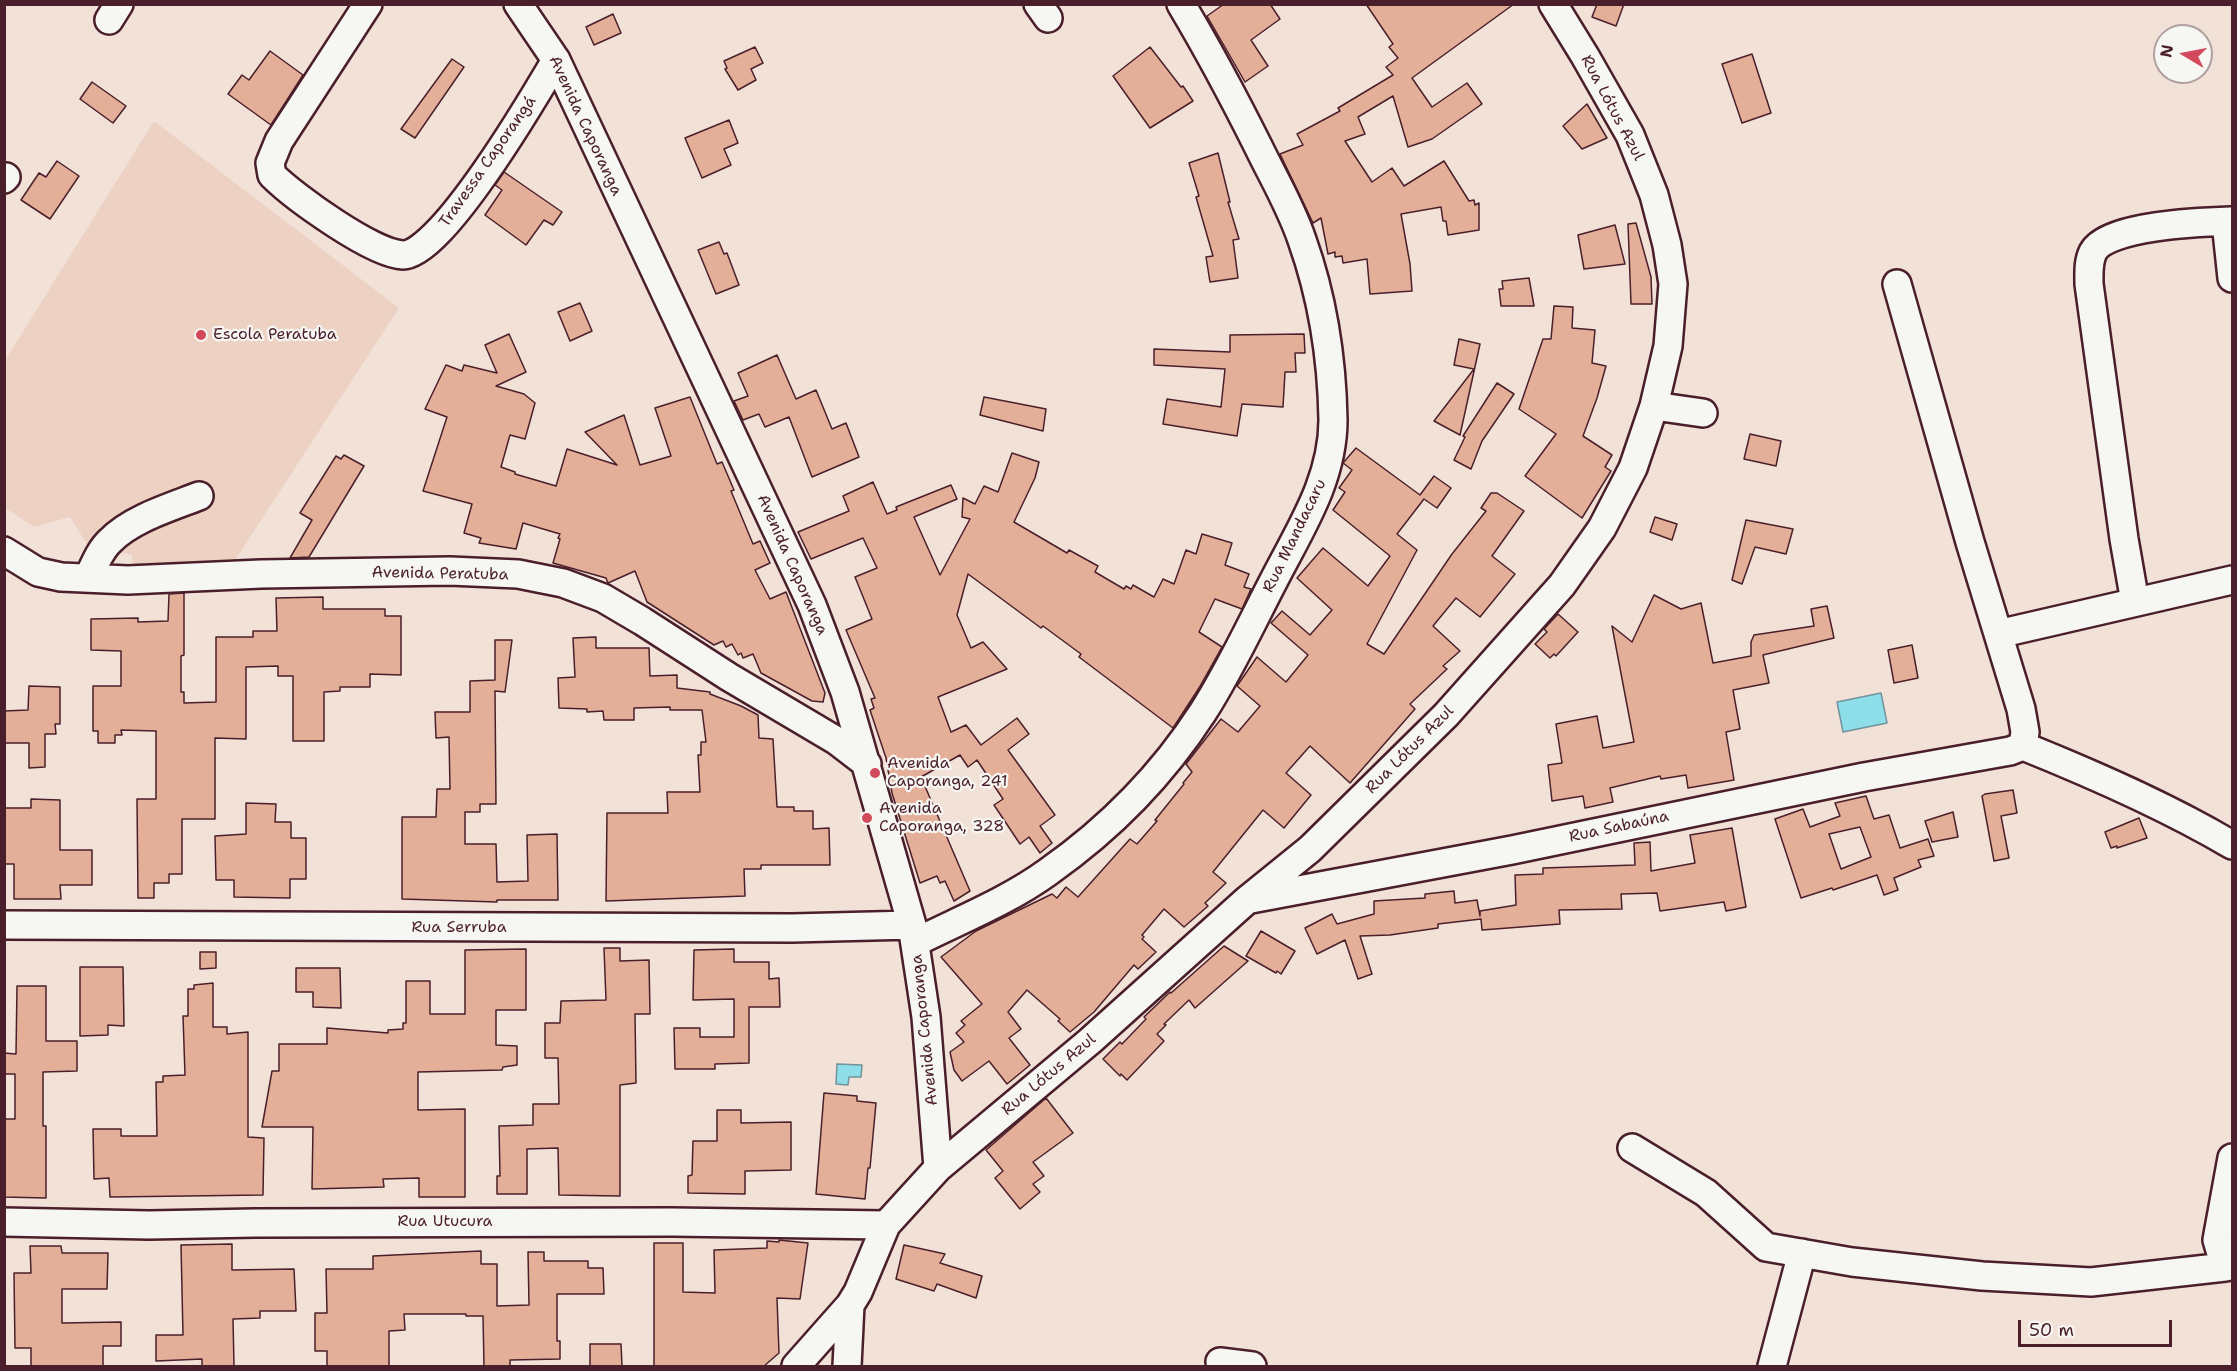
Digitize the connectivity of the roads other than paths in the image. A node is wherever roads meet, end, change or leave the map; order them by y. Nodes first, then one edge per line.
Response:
1 (368, 4) edge
2 (518, 4) edge
3 (1182, 4) edge
4 (1553, 4) edge
5 (556, 60) junction
6 (2229, 221) edge
7 (2232, 278) edge
8 (1897, 284) dead end
9 (1654, 406) junction
10 (1703, 413) dead end
11 (199, 496) dead end
12 (4, 551) edge
13 (39, 572) junction
14 (4, 573) edge
15 (88, 578) junction
16 (2232, 580) edge
17 (2135, 602) junction
18 (1998, 634) junction
19 (2023, 746) junction
20 (867, 764) junction
21 (2232, 845) edge
22 (1247, 900) junction
23 (4, 924) edge
24 (914, 933) junction
25 (1632, 1148) dead end
26 (2232, 1158) edge
27 (938, 1168) junction
28 (4, 1222) edge
29 (886, 1225) junction
30 (1802, 1253) junction
31 (2229, 1267) edge
32 (850, 1305) junction
33 (1220, 1362) dead end
34 (796, 1366) edge
35 (847, 1366) edge
36 (1252, 1366) edge
37 (1772, 1366) edge

1 - 5 street, Travessa Caporangá
2 - 5 street, Avenida Caporanga
3 - 24 street, Rua Mandacaru
4 - 9 street, Rua Lótus Azul
5 - 20 street, Avenida Caporanga
6 - 7 street
6 - 17 street
8 - 18 street
9 - 10 street
9 - 22 street, Rua Lótus Azul
11 - 15 street
12 - 13 street, Avenida Peratuba
13 - 14 street
13 - 15 street, Avenida Peratuba
15 - 20 street, Avenida Peratuba
16 - 17 street
17 - 18 street
18 - 19 street
19 - 21 street
19 - 22 street, Rua Sabaúna
20 - 24 street, Avenida Caporanga
22 - 27 street, Rua Lótus Azul
23 - 24 street, Rua Serruba
24 - 27 street, Avenida Caporanga
25 - 30 street
26 - 31 street
27 - 29 street, Rua Lótus Azul
28 - 29 street, Rua Utucura
29 - 32 street, Rua Lótus Azul
30 - 31 street
30 - 37 street
32 - 34 street
32 - 35 street, Rua Lótus Azul
33 - 36 street

